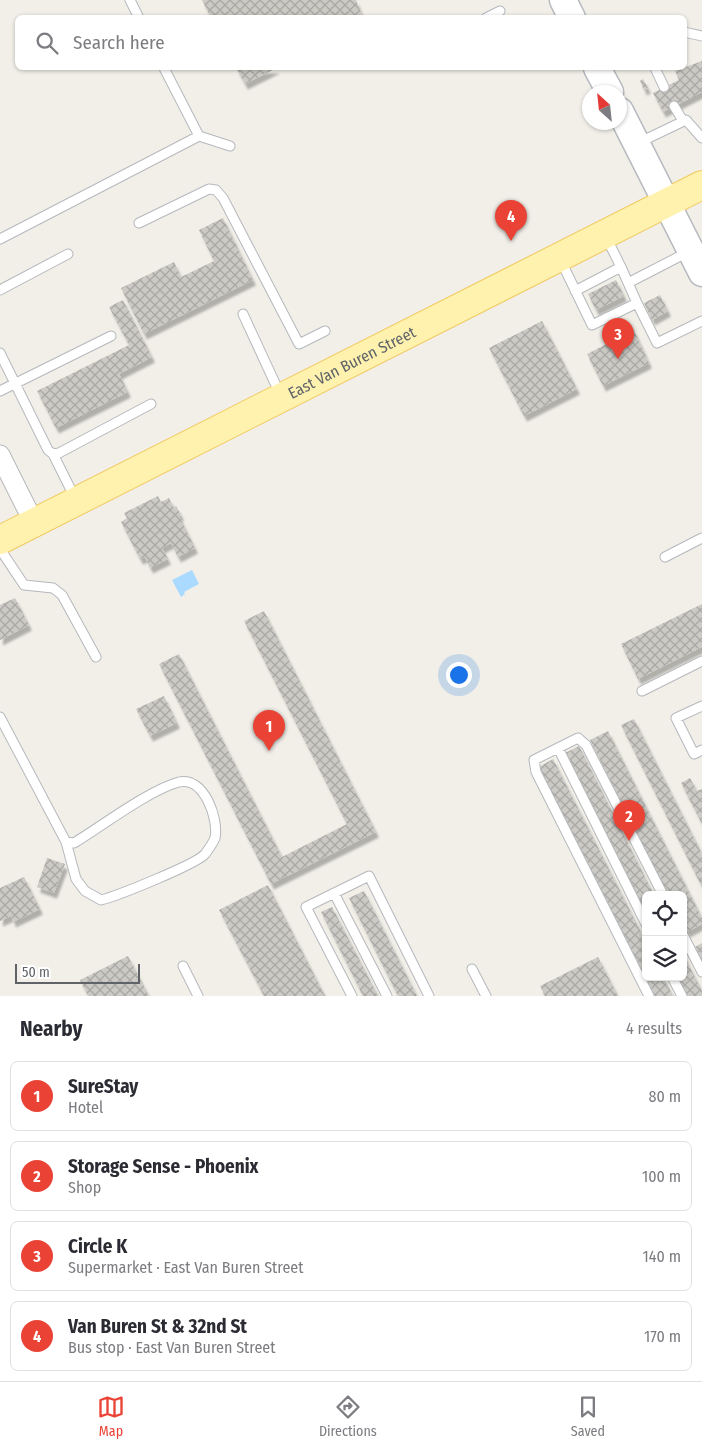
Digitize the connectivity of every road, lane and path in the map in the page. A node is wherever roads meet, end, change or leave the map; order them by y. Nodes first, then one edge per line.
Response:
1 (130, 0) edge
2 (563, 0) edge
3 (500, 11) dead end
4 (138, 15) edge
5 (492, 15) edge
6 (570, 15) edge
7 (687, 33) edge
8 (702, 36) edge
9 (165, 70) edge
10 (598, 70) edge
11 (656, 70) edge
12 (606, 85) edge
13 (664, 87) dead end
14 (674, 106) dead end
15 (683, 121) junction
16 (627, 125) edge
17 (199, 136) junction
18 (702, 138) edge
19 (636, 144) junction
20 (230, 146) dead end
21 (702, 185) edge
22 (666, 203) junction
23 (139, 224) dead end
24 (604, 235) junction
25 (0, 239) edge
26 (68, 254) dead end
27 (560, 258) junction
28 (698, 264) edge
29 (621, 267) junction
30 (628, 283) junction
31 (0, 290) edge
32 (575, 291) junction
33 (637, 303) junction
34 (242, 314) dead end
35 (702, 321) edge
36 (325, 331) dead end
37 (111, 336) dead end
38 (0, 353) edge
39 (15, 383) junction
40 (0, 391) edge
41 (283, 399) junction
42 (151, 404) dead end
43 (53, 454) junction
44 (0, 455) edge
45 (77, 502) junction
46 (34, 523) junction
47 (702, 538) edge
48 (0, 540) edge
49 (0, 550) edge
50 (664, 557) dead end
51 (96, 657) dead end
52 (702, 661) edge
53 (642, 691) dead end
54 (702, 706) edge
55 (0, 717) edge
56 (558, 748) junction
57 (702, 750) edge
58 (66, 842) junction
59 (661, 891) edge
60 (334, 893) junction
61 (642, 916) edge
62 (684, 936) edge
63 (183, 966) dead end
64 (472, 969) dead end
65 (702, 972) edge
66 (674, 981) edge
67 (198, 996) edge
68 (352, 996) edge
69 (387, 996) edge
70 (429, 996) edge
71 (486, 996) edge
72 (649, 996) edge
73 (682, 996) edge

1 - 4 lane
2 - 6 main road
3 - 5 lane
7 - 8 lane
9 - 17 lane
10 - 12 main road
11 - 13 lane
14 - 15 lane
15 - 18 lane
15 - 19 lane
16 - 19 main road
17 - 20 lane
17 - 25 lane
19 - 22 main road
21 - 22 main road, East Van Buren Street
22 - 24 main road, East Van Buren Street
22 - 28 main road
23 - 36 lane
24 - 27 main road, East Van Buren Street
24 - 29 lane
26 - 31 lane
27 - 32 lane
27 - 41 main road, East Van Buren Street
28 - 30 lane
29 - 30 lane
29 - 32 lane
30 - 33 lane
32 - 33 lane
33 - 35 lane
34 - 41 lane
37 - 39 lane
38 - 39 lane
39 - 40 lane
39 - 43 lane
41 - 45 main road, East Van Buren Street
42 - 43 lane
43 - 45 lane
44 - 46 street
45 - 46 main road, East Van Buren Street
46 - 48 main road, East Van Buren Street
47 - 50 lane
49 - 51 lane
52 - 53 lane
54 - 57 lane
55 - 58 lane
56 - 59 lane
56 - 61 lane
56 - 72 lane
58 - 58 lane
60 - 68 lane
60 - 69 lane
60 - 70 lane
62 - 65 lane
63 - 67 lane
64 - 71 lane
66 - 73 lane

